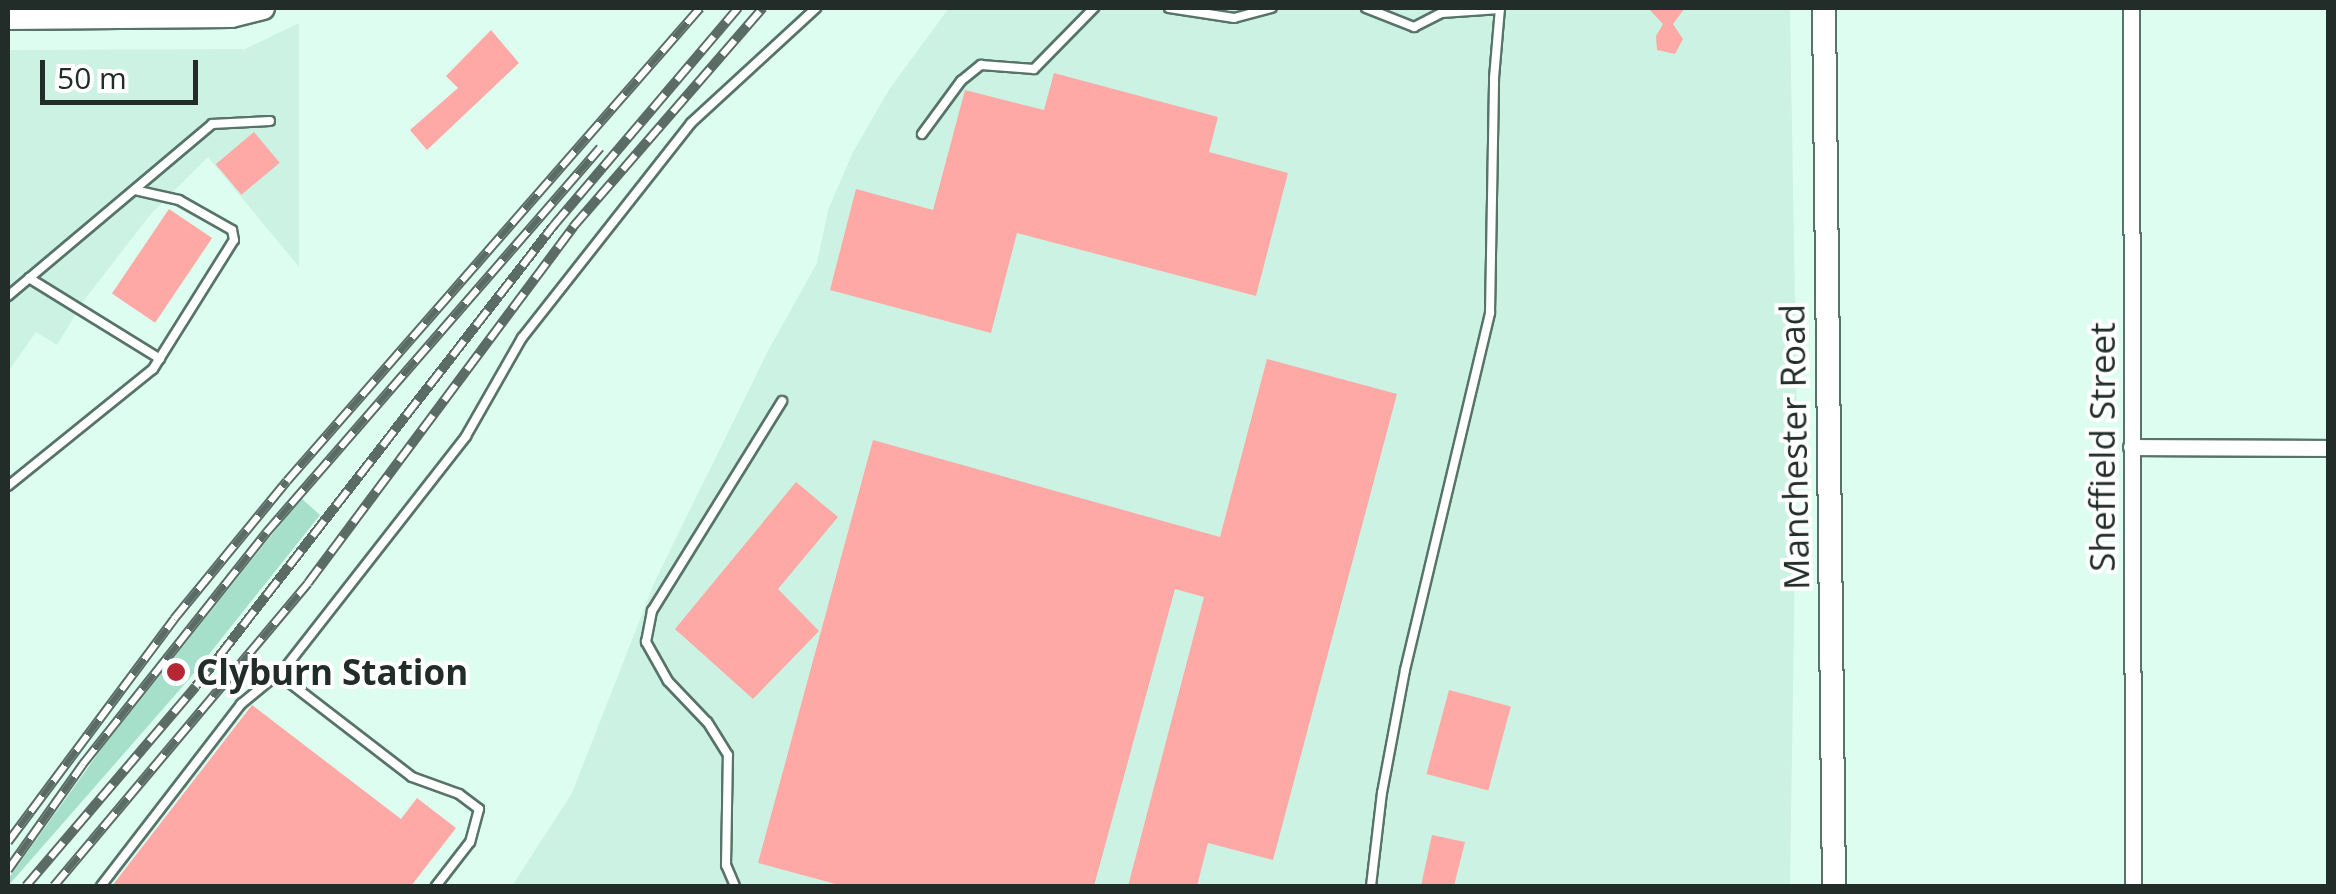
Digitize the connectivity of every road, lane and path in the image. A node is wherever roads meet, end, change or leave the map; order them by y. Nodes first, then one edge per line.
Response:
1 (262, 8) edge
2 (816, 8) edge
3 (1094, 8) edge
4 (1168, 8) edge
5 (1272, 8) edge
6 (1500, 8) edge
7 (1824, 8) edge
8 (2131, 8) edge
9 (1373, 9) edge
10 (1214, 11) edge
11 (8, 18) edge
12 (270, 122) dead end
13 (922, 134) dead end
14 (135, 190) junction
15 (29, 278) junction
16 (8, 296) edge
17 (160, 359) junction
18 (782, 401) dead end
19 (2131, 447) junction
20 (2328, 448) edge
21 (8, 486) edge
22 (276, 673) junction
23 (101, 886) edge
24 (436, 886) edge
25 (734, 886) edge
26 (1371, 886) edge
27 (1834, 886) edge
28 (2133, 886) edge

1 - 11 main road
2 - 22 lane
3 - 13 lane
4 - 10 lane
5 - 10 lane
6 - 9 lane
6 - 26 lane
7 - 27 main road, Manchester Road
8 - 19 street, Sheffield Street
12 - 14 lane
14 - 15 lane
14 - 17 lane
15 - 16 lane
15 - 17 lane
17 - 21 lane
18 - 25 lane
19 - 20 street
19 - 28 street, Sheffield Street
22 - 23 lane
22 - 24 lane

